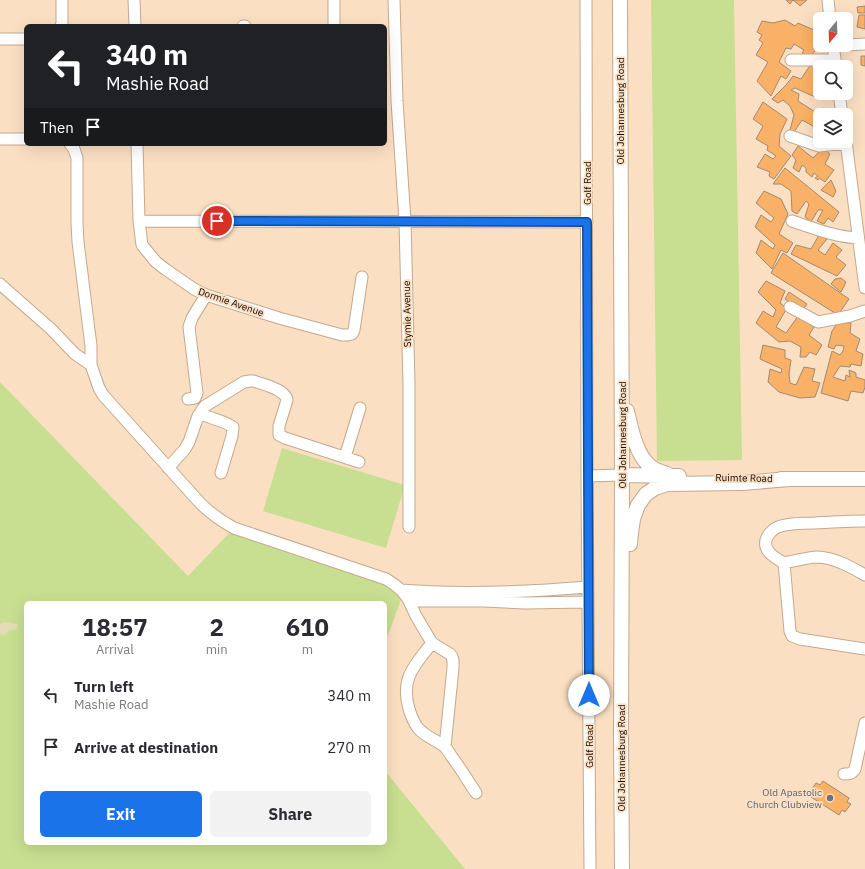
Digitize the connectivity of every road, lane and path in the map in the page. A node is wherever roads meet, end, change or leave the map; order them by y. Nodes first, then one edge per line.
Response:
1 (62, 0) edge
2 (134, 0) edge
3 (334, 0) edge
4 (394, 0) edge
5 (586, 0) edge
6 (620, 0) edge
7 (828, 0) edge
8 (829, 12) edge
9 (62, 24) edge
10 (135, 24) edge
11 (334, 24) edge
12 (0, 39) edge
13 (24, 39) edge
14 (865, 44) edge
15 (853, 45) edge
16 (790, 60) dead end
17 (813, 62) edge
18 (397, 101) junction
19 (387, 102) edge
20 (790, 136) dead end
21 (0, 139) edge
22 (24, 139) edge
23 (813, 144) edge
24 (72, 146) edge
25 (137, 146) edge
26 (847, 148) edge
27 (138, 221) junction
28 (405, 221) junction
29 (587, 222) junction
30 (792, 222) dead end
31 (861, 224) edge
32 (858, 238) junction
33 (362, 277) dead end
34 (0, 284) edge
35 (865, 288) edge
36 (206, 295) junction
37 (790, 307) dead end
38 (865, 311) edge
39 (91, 346) junction
40 (75, 354) junction
41 (91, 365) junction
42 (622, 392) junction
43 (188, 399) dead end
44 (360, 408) dead end
45 (200, 412) junction
46 (345, 457) junction
47 (359, 462) dead end
48 (168, 468) junction
49 (221, 472) dead end
50 (622, 475) junction
51 (587, 476) junction
52 (670, 476) junction
53 (789, 479) junction
54 (865, 479) edge
55 (865, 521) edge
56 (409, 527) dead end
57 (784, 563) junction
58 (865, 575) edge
59 (588, 587) junction
60 (401, 590) junction
61 (409, 601) junction
62 (588, 602) junction
63 (622, 604) junction
64 (432, 643) junction
65 (865, 649) edge
66 (865, 723) edge
67 (445, 747) junction
68 (844, 774) dead end
69 (476, 793) dead end
70 (590, 869) edge
71 (622, 869) edge

1 - 9 street
2 - 10 street
3 - 11 street
4 - 18 street, Stymie Avenue
5 - 29 street, Golf Road
6 - 42 main road, Old Johannesburg Road
7 - 8 street
12 - 13 street
14 - 15 street
16 - 17 street
18 - 19 street
18 - 28 street, Stymie Avenue
20 - 23 street
21 - 22 street
24 - 39 street
25 - 27 street, Dormie Avenue
26 - 31 street
27 - 28 street
27 - 36 street, Dormie Avenue
28 - 29 street
28 - 56 street, Stymie Avenue
29 - 51 street, Golf Road
30 - 32 street
31 - 32 street
32 - 35 street
33 - 36 street, Dormie Avenue
34 - 40 street
36 - 43 street
37 - 38 street
39 - 40 street
39 - 41 street
40 - 41 street
41 - 48 street
42 - 50 main road, Old Johannesburg Road
42 - 52 main road
44 - 46 street
45 - 46 street
45 - 48 street
45 - 49 street
46 - 47 street
48 - 60 street
50 - 51 street
50 - 52 main road, Ruimte Road
50 - 63 main road, Old Johannesburg Road
51 - 59 street, Golf Road
52 - 53 main road, Ruimte Road
53 - 54 main road, Ruimte Road
53 - 63 main road
55 - 57 street
57 - 58 street
57 - 65 street
59 - 60 street
59 - 62 street, Golf Road
60 - 61 street
61 - 62 street
61 - 64 street
62 - 70 street, Golf Road
63 - 71 main road, Old Johannesburg Road
64 - 67 street
64 - 67 street
66 - 68 street
67 - 69 street

